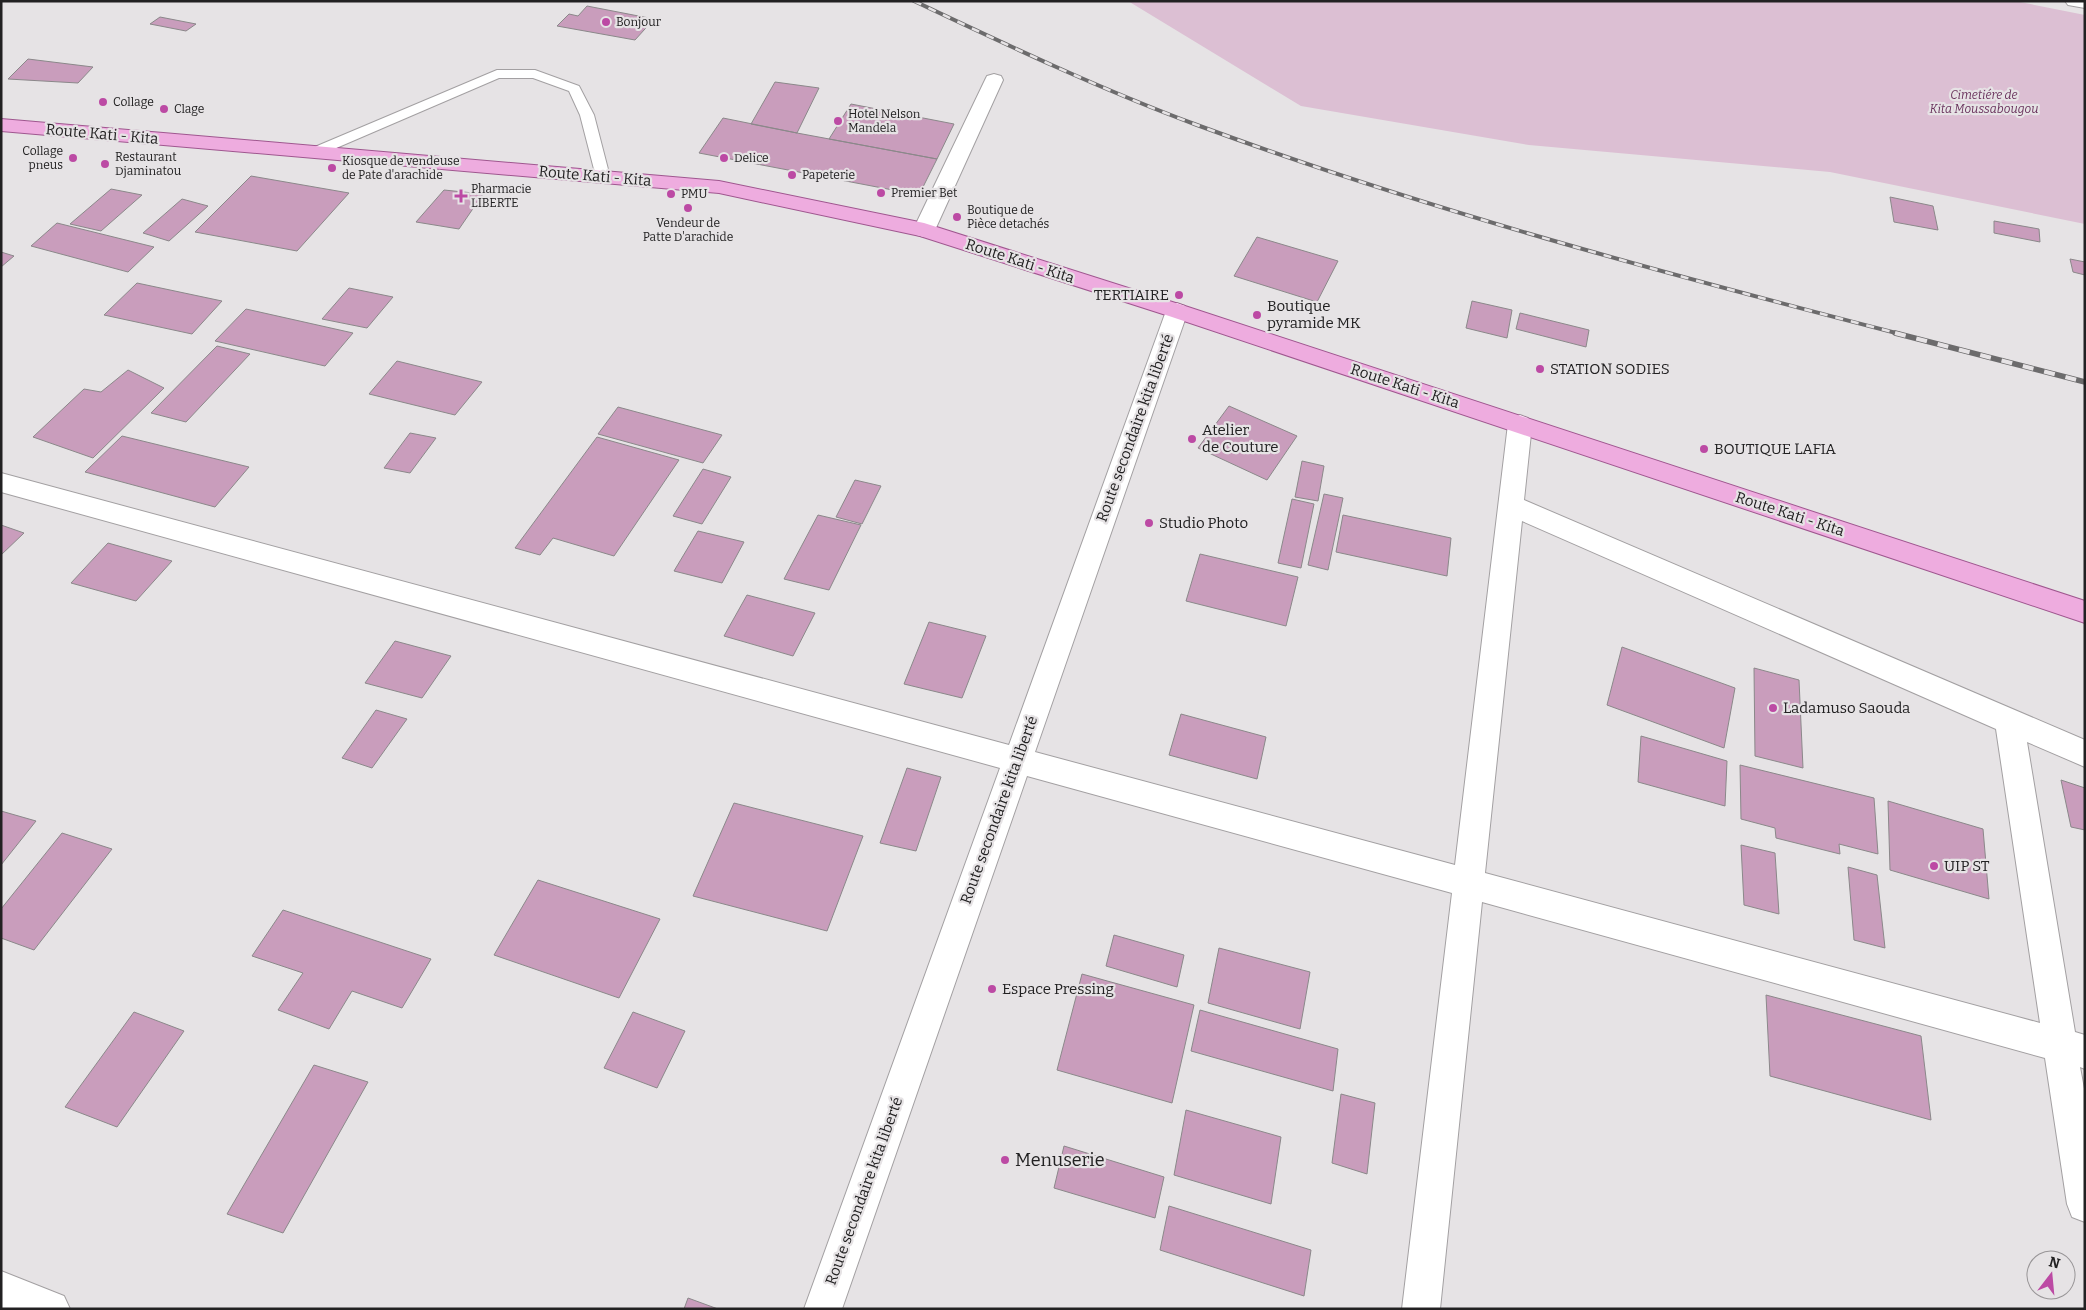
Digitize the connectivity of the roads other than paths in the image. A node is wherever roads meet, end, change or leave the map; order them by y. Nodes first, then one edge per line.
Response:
1 (2074, 1) edge
2 (2085, 3) edge
3 (994, 80) dead end
4 (1, 125) edge
5 (315, 152) junction
6 (603, 177) junction
7 (924, 230) junction
8 (1177, 311) junction
9 (1520, 424) junction
10 (1, 482) edge
11 (1511, 504) junction
12 (2085, 612) edge
13 (2008, 721) junction
14 (2085, 754) edge
15 (1017, 761) junction
16 (1469, 884) junction
17 (2072, 1049) edge
18 (2085, 1204) edge
19 (1, 1289) edge
20 (51, 1309) edge
21 (823, 1309) edge
22 (1421, 1309) edge

1 - 2 street
3 - 7 street
4 - 5 main road, Route Kati - Kita
5 - 6 main road, Route Kati - Kita
5 - 6 lane
6 - 7 main road, Route Kati - Kita
7 - 8 main road, Route Kati - Kita
8 - 9 main road, Route Kati - Kita
8 - 15 street, Route secondaire kita liberté
9 - 11 street
9 - 12 main road, Route Kati - Kita
10 - 15 street
11 - 13 street
11 - 16 street
13 - 14 street
13 - 17 street
15 - 16 street
15 - 21 street, Route secondaire kita liberté
16 - 17 street
16 - 22 street
17 - 18 street
19 - 20 street

